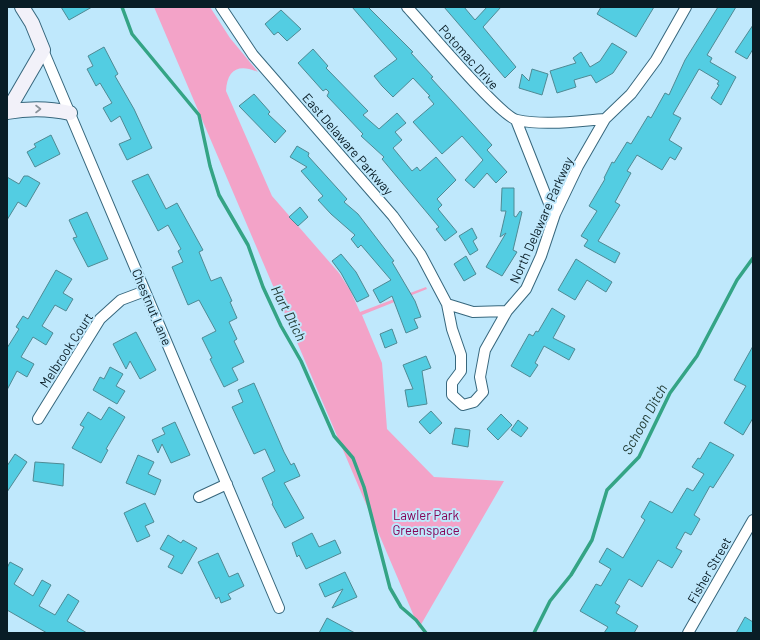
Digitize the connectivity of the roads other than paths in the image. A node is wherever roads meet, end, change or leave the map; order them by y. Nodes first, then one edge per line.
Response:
1 (22, 7) edge
2 (222, 7) edge
3 (407, 7) edge
4 (686, 7) edge
5 (43, 50) junction
6 (7, 112) edge
7 (70, 113) junction
8 (605, 119) junction
9 (516, 120) junction
10 (554, 216) junction
11 (145, 291) junction
12 (447, 304) junction
13 (507, 311) junction
14 (483, 392) joint
15 (38, 419) dead end
16 (227, 484) junction
17 (199, 497) dead end
18 (753, 520) edge
19 (279, 608) dead end
20 (688, 633) edge

1 - 5 street, Chestnut Lane
2 - 12 street, East Delaware Parkway
3 - 9 street, Potomac Drive
4 - 8 street, North Delaware Parkway
5 - 6 street
5 - 7 street, Chestnut Lane
6 -> 7 street
7 - 11 street, Chestnut Lane
8 - 9 street
8 - 10 street, North Delaware Parkway
9 - 10 street
10 - 13 street, North Delaware Parkway
11 - 15 street, Melbrook Court
11 - 16 street, Chestnut Lane
12 - 13 street
12 - 14 street, East Delaware Parkway
13 - 14 street, North Delaware Parkway
16 - 17 street
16 - 19 street, Chestnut Lane
18 - 20 street, Fisher Street

